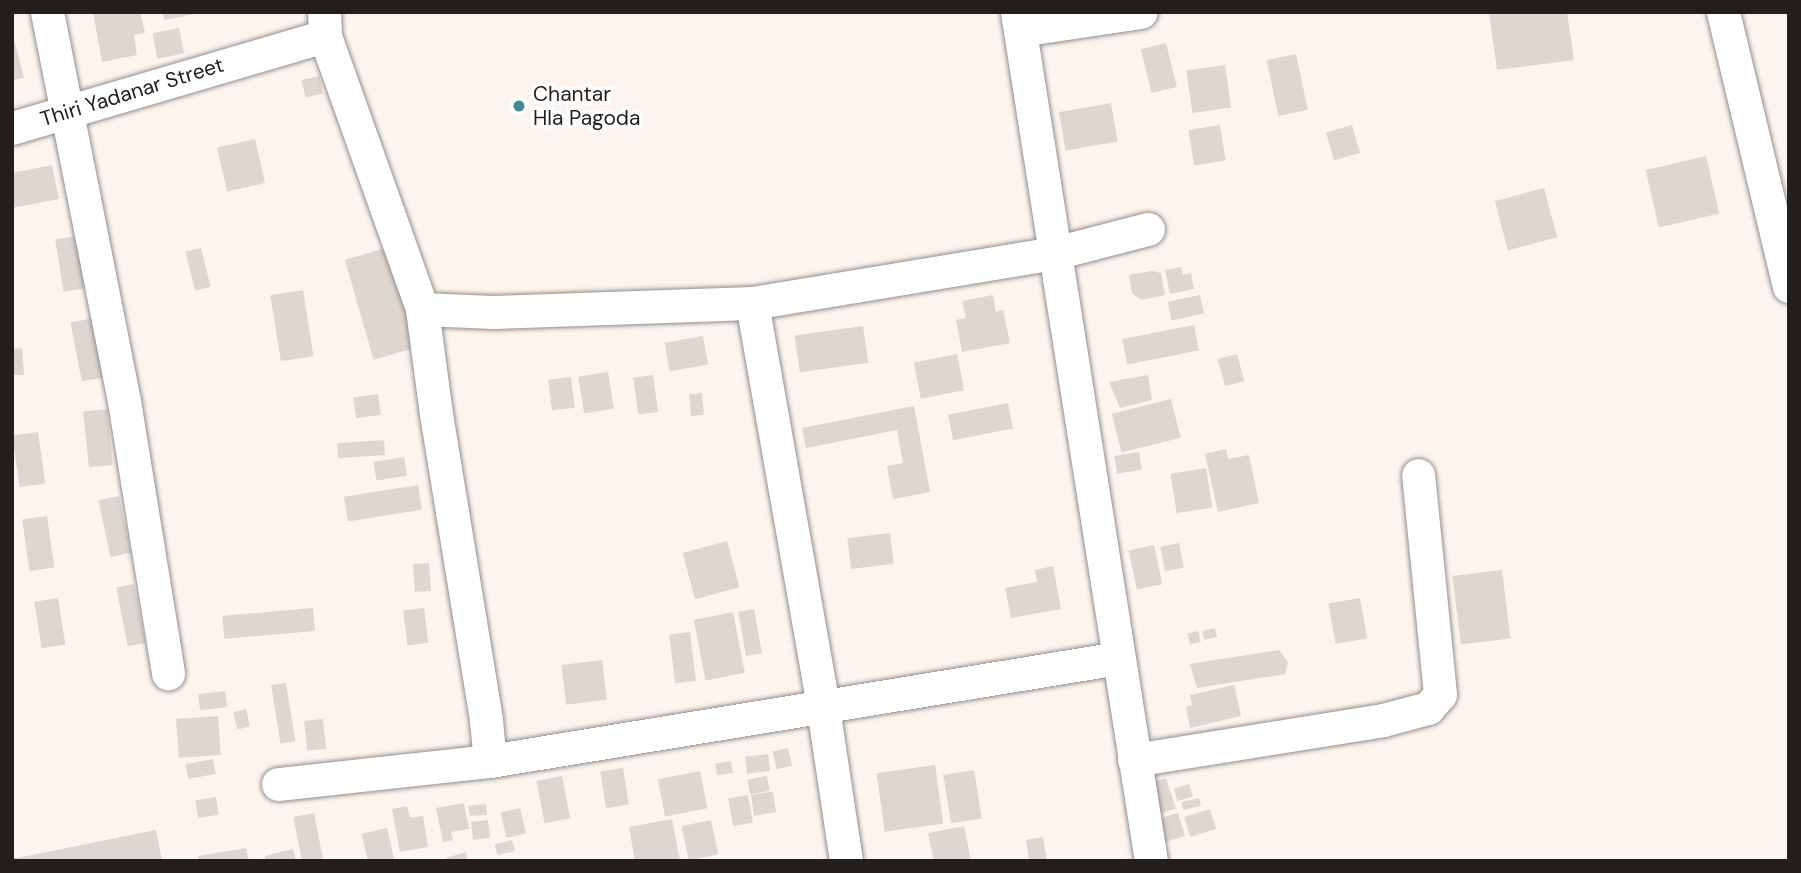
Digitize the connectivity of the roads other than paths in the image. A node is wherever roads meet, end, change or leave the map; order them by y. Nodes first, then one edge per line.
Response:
1 (47, 12) edge
2 (1141, 12) edge
3 (1723, 12) edge
4 (1019, 21) edge
5 (324, 24) edge
6 (66, 112) junction
7 (12, 128) edge
8 (1148, 229) dead end
9 (1055, 253) junction
10 (1789, 286) edge
11 (752, 303) junction
12 (422, 309) junction
13 (1419, 475) dead end
14 (1118, 658) junction
15 (168, 673) dead end
16 (822, 705) junction
17 (1135, 760) junction
18 (490, 761) junction
19 (278, 784) dead end
20 (846, 861) edge
21 (1151, 861) edge

1 - 6 street
2 - 4 street
3 - 10 street
4 - 9 street
5 - 6 street, Thiri Yadanar Street
5 - 12 street
6 - 7 street, Thiri Yadanar Street
6 - 15 street
8 - 9 street
9 - 11 street
9 - 14 street
11 - 12 street
11 - 16 street
12 - 18 street
13 - 17 street
14 - 16 street
14 - 17 street
16 - 18 street
16 - 20 street
17 - 21 street
18 - 19 street

